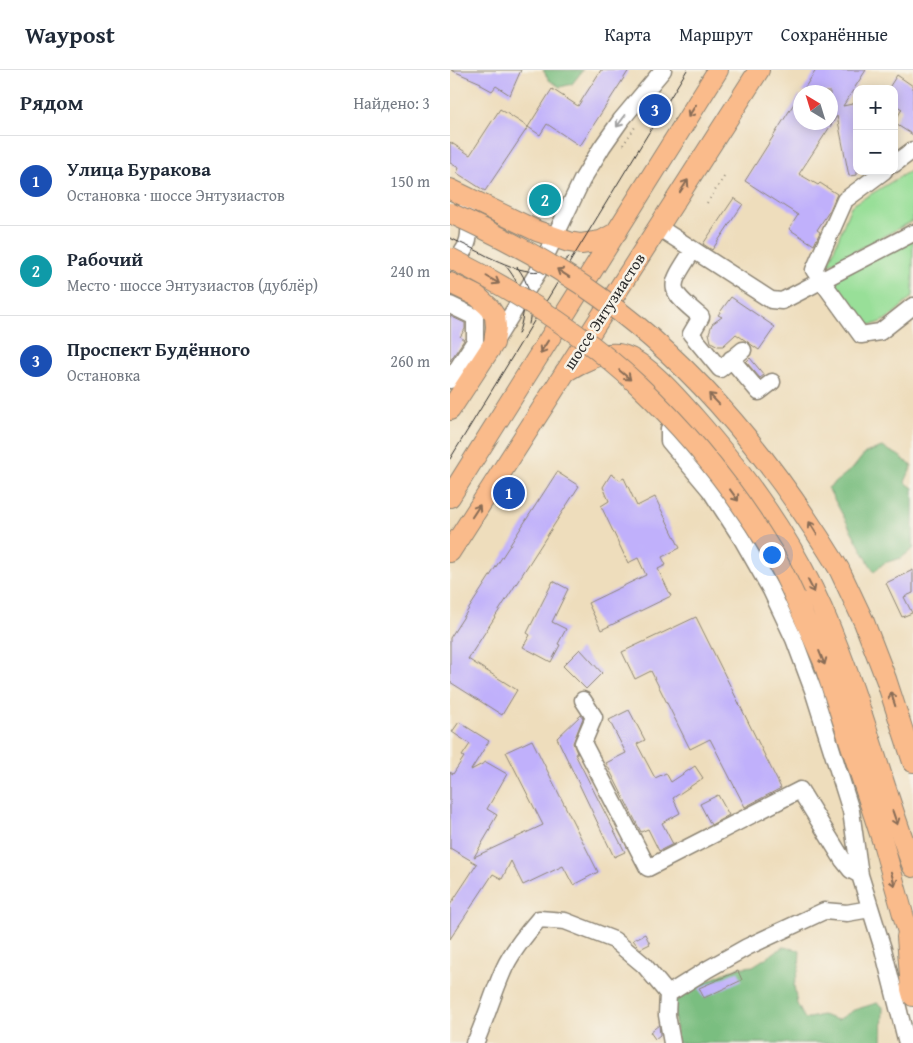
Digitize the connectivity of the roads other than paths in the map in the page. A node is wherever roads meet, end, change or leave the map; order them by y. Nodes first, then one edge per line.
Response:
1 (662, 70) edge
2 (718, 70) edge
3 (759, 70) edge
4 (913, 150) edge
5 (898, 161) edge
6 (879, 175) edge
7 (452, 191) edge
8 (450, 212) edge
9 (658, 227) junction
10 (617, 232) junction
11 (913, 233) edge
12 (555, 238) junction
13 (693, 250) junction
14 (450, 258) edge
15 (450, 263) edge
16 (821, 280) junction
17 (450, 282) edge
18 (450, 305) edge
19 (913, 306) edge
20 (494, 343) junction
21 (565, 372) junction
22 (450, 380) edge
23 (772, 382) dead end
24 (686, 408) junction
25 (450, 410) edge
26 (450, 497) edge
27 (450, 552) edge
28 (583, 700) dead end
29 (859, 704) junction
30 (913, 762) edge
31 (883, 843) junction
32 (913, 867) edge
33 (860, 874) junction
34 (870, 909) junction
35 (906, 923) junction
36 (913, 950) edge
37 (668, 994) junction
38 (913, 996) edge
39 (474, 1043) edge
40 (672, 1043) edge
41 (907, 1043) edge

1 -> 12 street
2 -> 10 main road, шоссе Энтузиастов
9 -> 3 main road, шоссе Энтузиастов
4 - 5 street
6 - 16 street
7 - 12 main road
7 - 15 street
30 -> 8 main road, bridge
9 - 13 street
9 - 21 main road, шоссе Энтузиастов
10 - 12 main road
10 -> 26 main road, шоссе Энтузиастов
11 - 16 street
12 - 20 street
13 - 16 street
13 - 23 street
14 -> 31 main road, bridge
16 - 19 street
17 - 20 main road
18 - 22 street
20 - 25 main road
21 - 24 main road
27 -> 21 main road, шоссе Энтузиастов
24 -> 29 main road
24 - 33 street
28 - 33 street
29 - 31 main road
29 -> 32 main road
31 -> 35 main road
33 - 34 street
34 - 37 street
34 - 41 street
35 - 36 main road
35 - 38 main road
37 - 39 street
37 - 40 street

